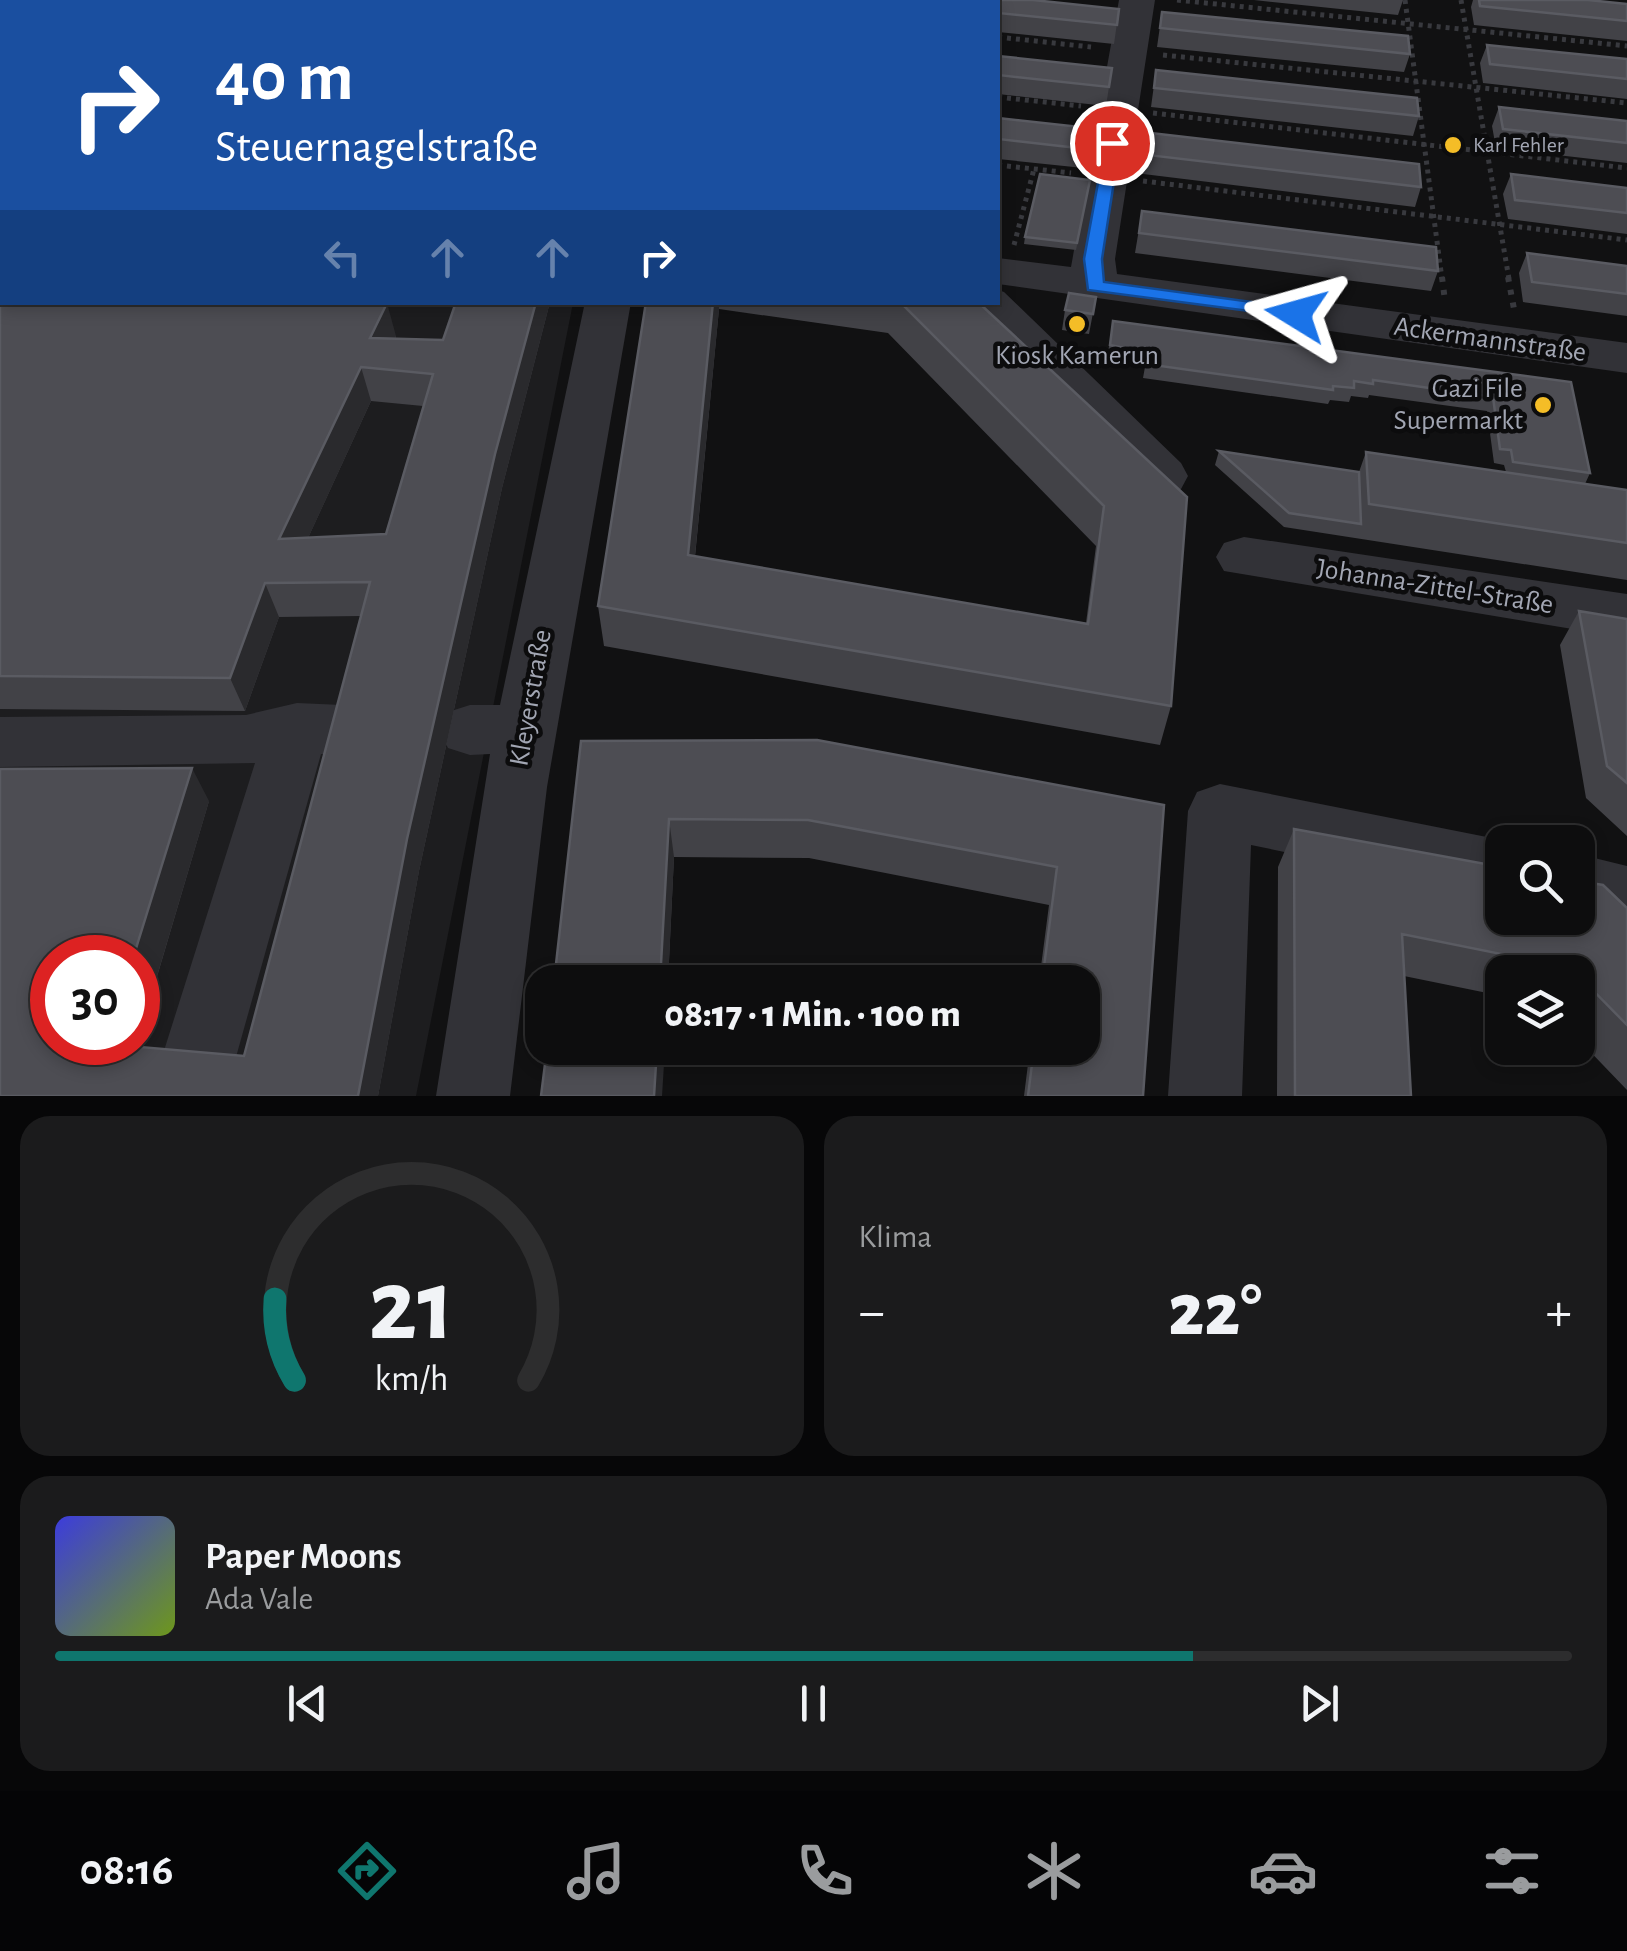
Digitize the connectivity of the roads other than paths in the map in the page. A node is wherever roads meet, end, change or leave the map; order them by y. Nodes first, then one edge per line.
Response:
1 (1136, 0) edge
2 (1005, 260) edge
3 (1094, 286) junction
4 (607, 305) edge
5 (991, 305) edge
6 (1627, 358) edge
7 (1162, 476) edge
8 (1244, 557) dead end
9 (1627, 616) edge
10 (0, 742) edge
11 (1485, 865) edge
12 (1595, 887) edge
13 (1627, 904) edge
14 (199, 1056) edge
15 (473, 1096) edge
16 (1205, 1096) edge

1 - 3 street
2 - 3 street, Ackermannstraße
3 - 6 street, Ackermannstraße
4 - 15 street, Kleyerstraße
5 - 7 street
8 - 9 street, Johanna-Zittel-Straße
10 - 14 street
11 - 16 street
12 - 13 street

